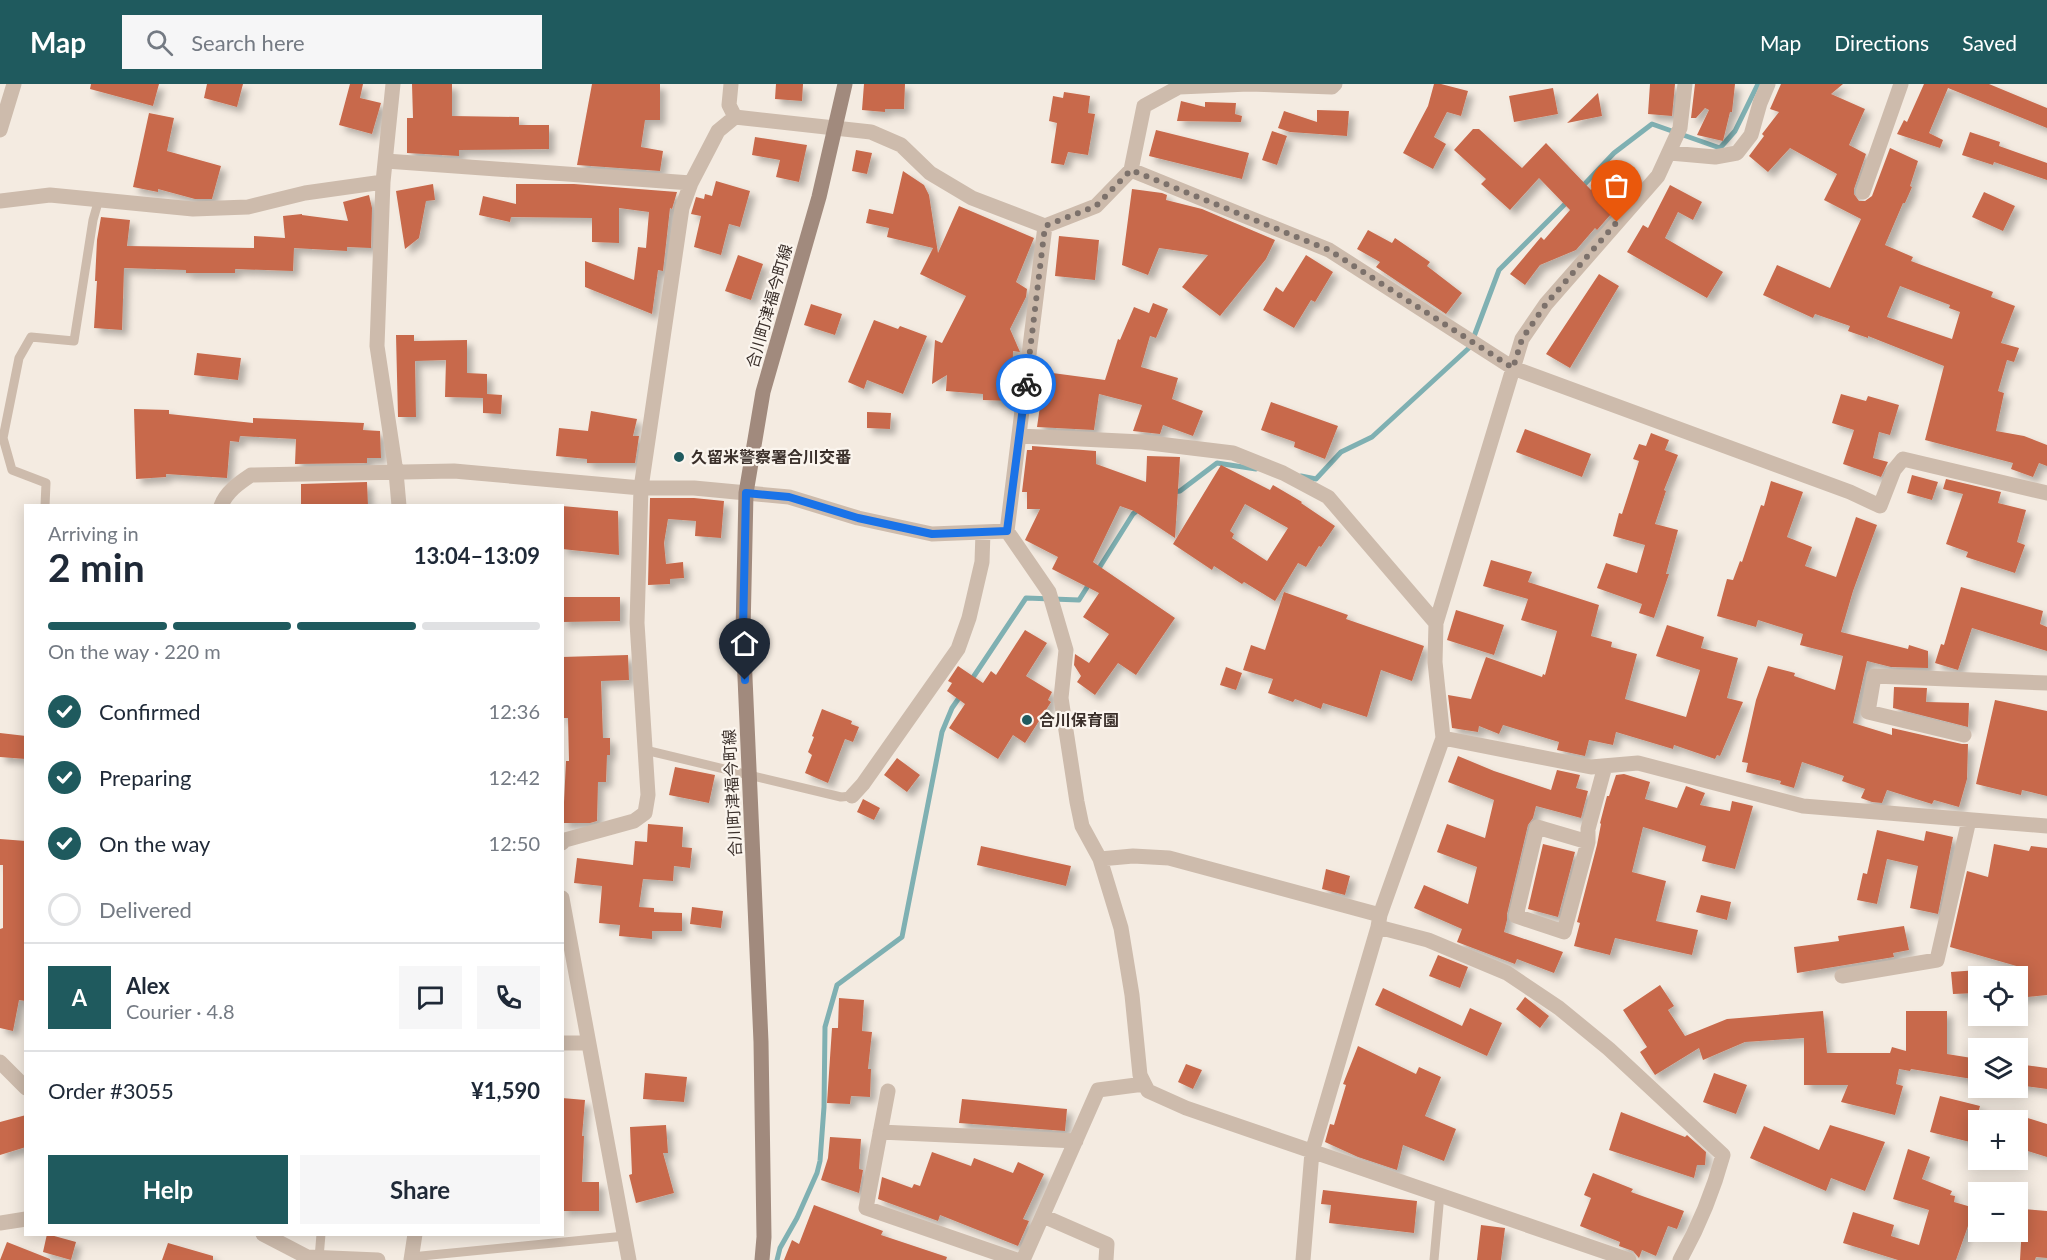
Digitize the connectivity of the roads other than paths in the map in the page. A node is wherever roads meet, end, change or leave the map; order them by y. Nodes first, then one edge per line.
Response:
1 (14, 84) edge
2 (393, 84) edge
3 (731, 84) edge
4 (845, 84) edge
5 (1335, 84) edge
6 (1685, 84) edge
7 (1768, 84) edge
8 (1901, 84) edge
9 (1179, 85) edge
10 (735, 117) junction
11 (836, 129) junction
12 (0, 130) edge
13 (1670, 153) junction
14 (386, 161) junction
15 (1131, 170) junction
16 (383, 182) junction
17 (691, 183) junction
18 (1863, 192) dead end
19 (99, 199) junction
20 (0, 201) edge
21 (1045, 226) junction
22 (1513, 368) junction
23 (1020, 436) junction
24 (396, 472) junction
25 (641, 488) junction
26 (746, 493) junction
27 (2047, 493) edge
28 (45, 504) edge
29 (222, 504) edge
30 (399, 504) edge
31 (1007, 531) junction
32 (983, 532) junction
33 (1436, 623) junction
34 (2047, 683) edge
35 (1964, 735) dead end
36 (1443, 738) junction
37 (645, 750) junction
38 (1605, 766) junction
39 (748, 775) junction
40 (852, 796) joint
41 (1969, 820) junction
42 (2047, 826) edge
43 (564, 841) edge
44 (1587, 842) junction
45 (1100, 859) junction
46 (564, 908) edge
47 (1379, 921) junction
48 (1842, 976) dead end
49 (564, 1043) edge
50 (590, 1043) junction
51 (0, 1062) edge
52 (1144, 1084) junction
53 (24, 1086) edge
54 (888, 1091) dead end
55 (880, 1132) junction
56 (1076, 1142) junction
57 (1312, 1152) junction
58 (1440, 1194) junction
59 (1042, 1216) junction
60 (24, 1219) edge
61 (0, 1223) edge
62 (266, 1236) edge
63 (320, 1236) edge
64 (415, 1236) edge
65 (625, 1236) junction
66 (309, 1258) edge
67 (411, 1258) edge
68 (378, 1260) edge
69 (629, 1260) edge
70 (762, 1260) edge
71 (1017, 1260) edge
72 (1023, 1260) edge
73 (1106, 1260) edge
74 (1303, 1260) edge
75 (1434, 1260) edge
76 (1629, 1260) edge
77 (1680, 1260) edge

1 - 12 street
2 - 14 street
3 - 10 street
4 - 11 street, 合川町津福今町線
5 - 9 street
6 - 13 street
7 - 13 street
8 - 18 street
9 - 15 street
10 - 11 street
10 - 17 street
11 - 21 street
11 - 26 street, 合川町津福今町線
13 - 22 street
14 - 16 street
14 - 17 street
15 - 21 street
15 - 22 street
16 - 19 street
16 - 24 street
17 - 25 street
19 - 20 street
19 - 28 lane
21 - 23 street
22 - 27 street
22 - 33 street
23 - 31 street
23 - 33 street
24 - 25 street
24 - 29 street
24 - 30 street
25 - 26 street
25 - 37 street
26 - 32 street
26 - 39 street, 合川町津福今町線
31 - 32 street
31 - 45 street
32 - 40 street
33 - 36 street
34 - 35 street
36 - 38 street
36 - 47 street
37 - 39 lane
37 - 43 street
38 - 41 street
38 - 44 street
39 - 40 lane
39 - 70 street, 合川町津福今町線
41 - 42 street
41 - 48 street
44 - 44 street
45 - 47 street
45 - 52 street
46 - 50 street
47 - 57 street
47 - 77 street
49 - 50 street
50 - 65 street
51 - 53 street
52 - 56 street
52 - 57 street
54 - 55 street
55 - 56 street
55 - 71 street
56 - 59 street
57 - 58 street
57 - 74 street
58 - 75 lane
58 - 76 street
59 - 72 street
59 - 73 street
60 - 61 street
62 - 66 street
63 - 66 lane
64 - 67 street
65 - 67 lane
65 - 69 street
66 - 68 street

